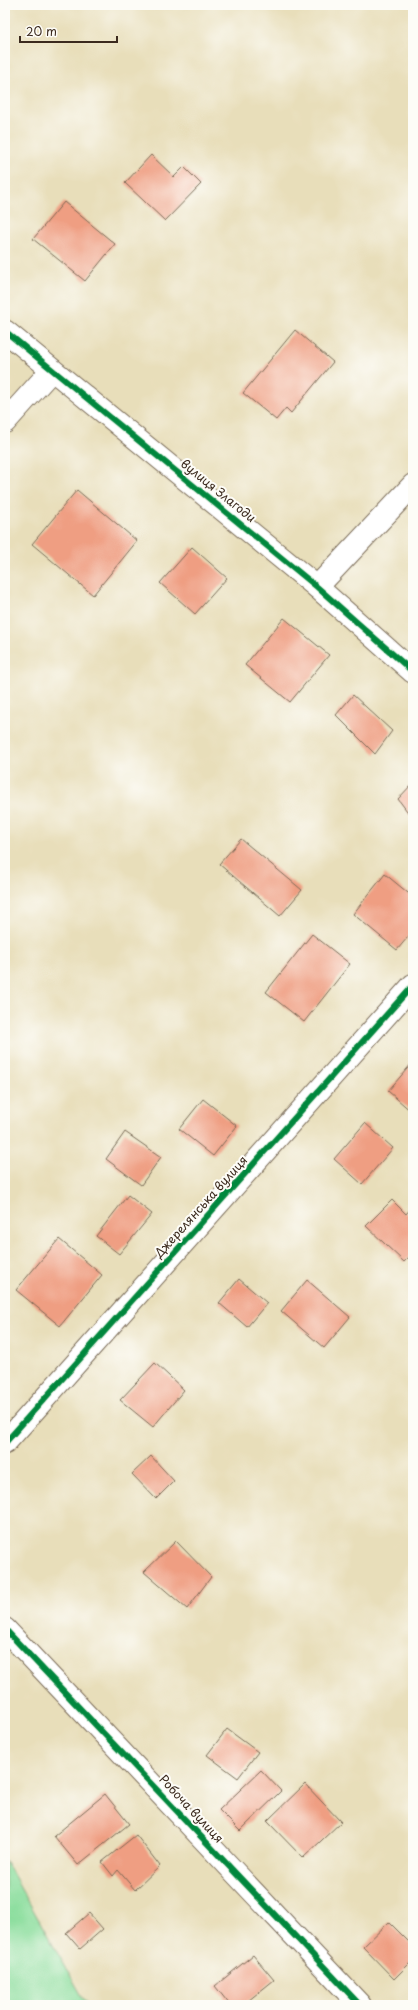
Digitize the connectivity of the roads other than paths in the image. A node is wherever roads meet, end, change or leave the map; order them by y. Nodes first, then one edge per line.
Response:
1 (5, 331) edge
2 (52, 370) junction
3 (5, 422) edge
4 (413, 485) edge
5 (317, 587) junction
6 (413, 672) edge
7 (413, 985) edge
8 (5, 1443) edge
9 (5, 1629) edge
10 (360, 2005) edge

1 - 2 street, вулиця Злагоди
2 - 3 street
2 - 5 street, вулиця Злагоди
4 - 5 street
5 - 6 street, вулиця Злагоди
7 - 8 street, Джерелянська вулиця
9 - 10 street, Робоча вулиця

